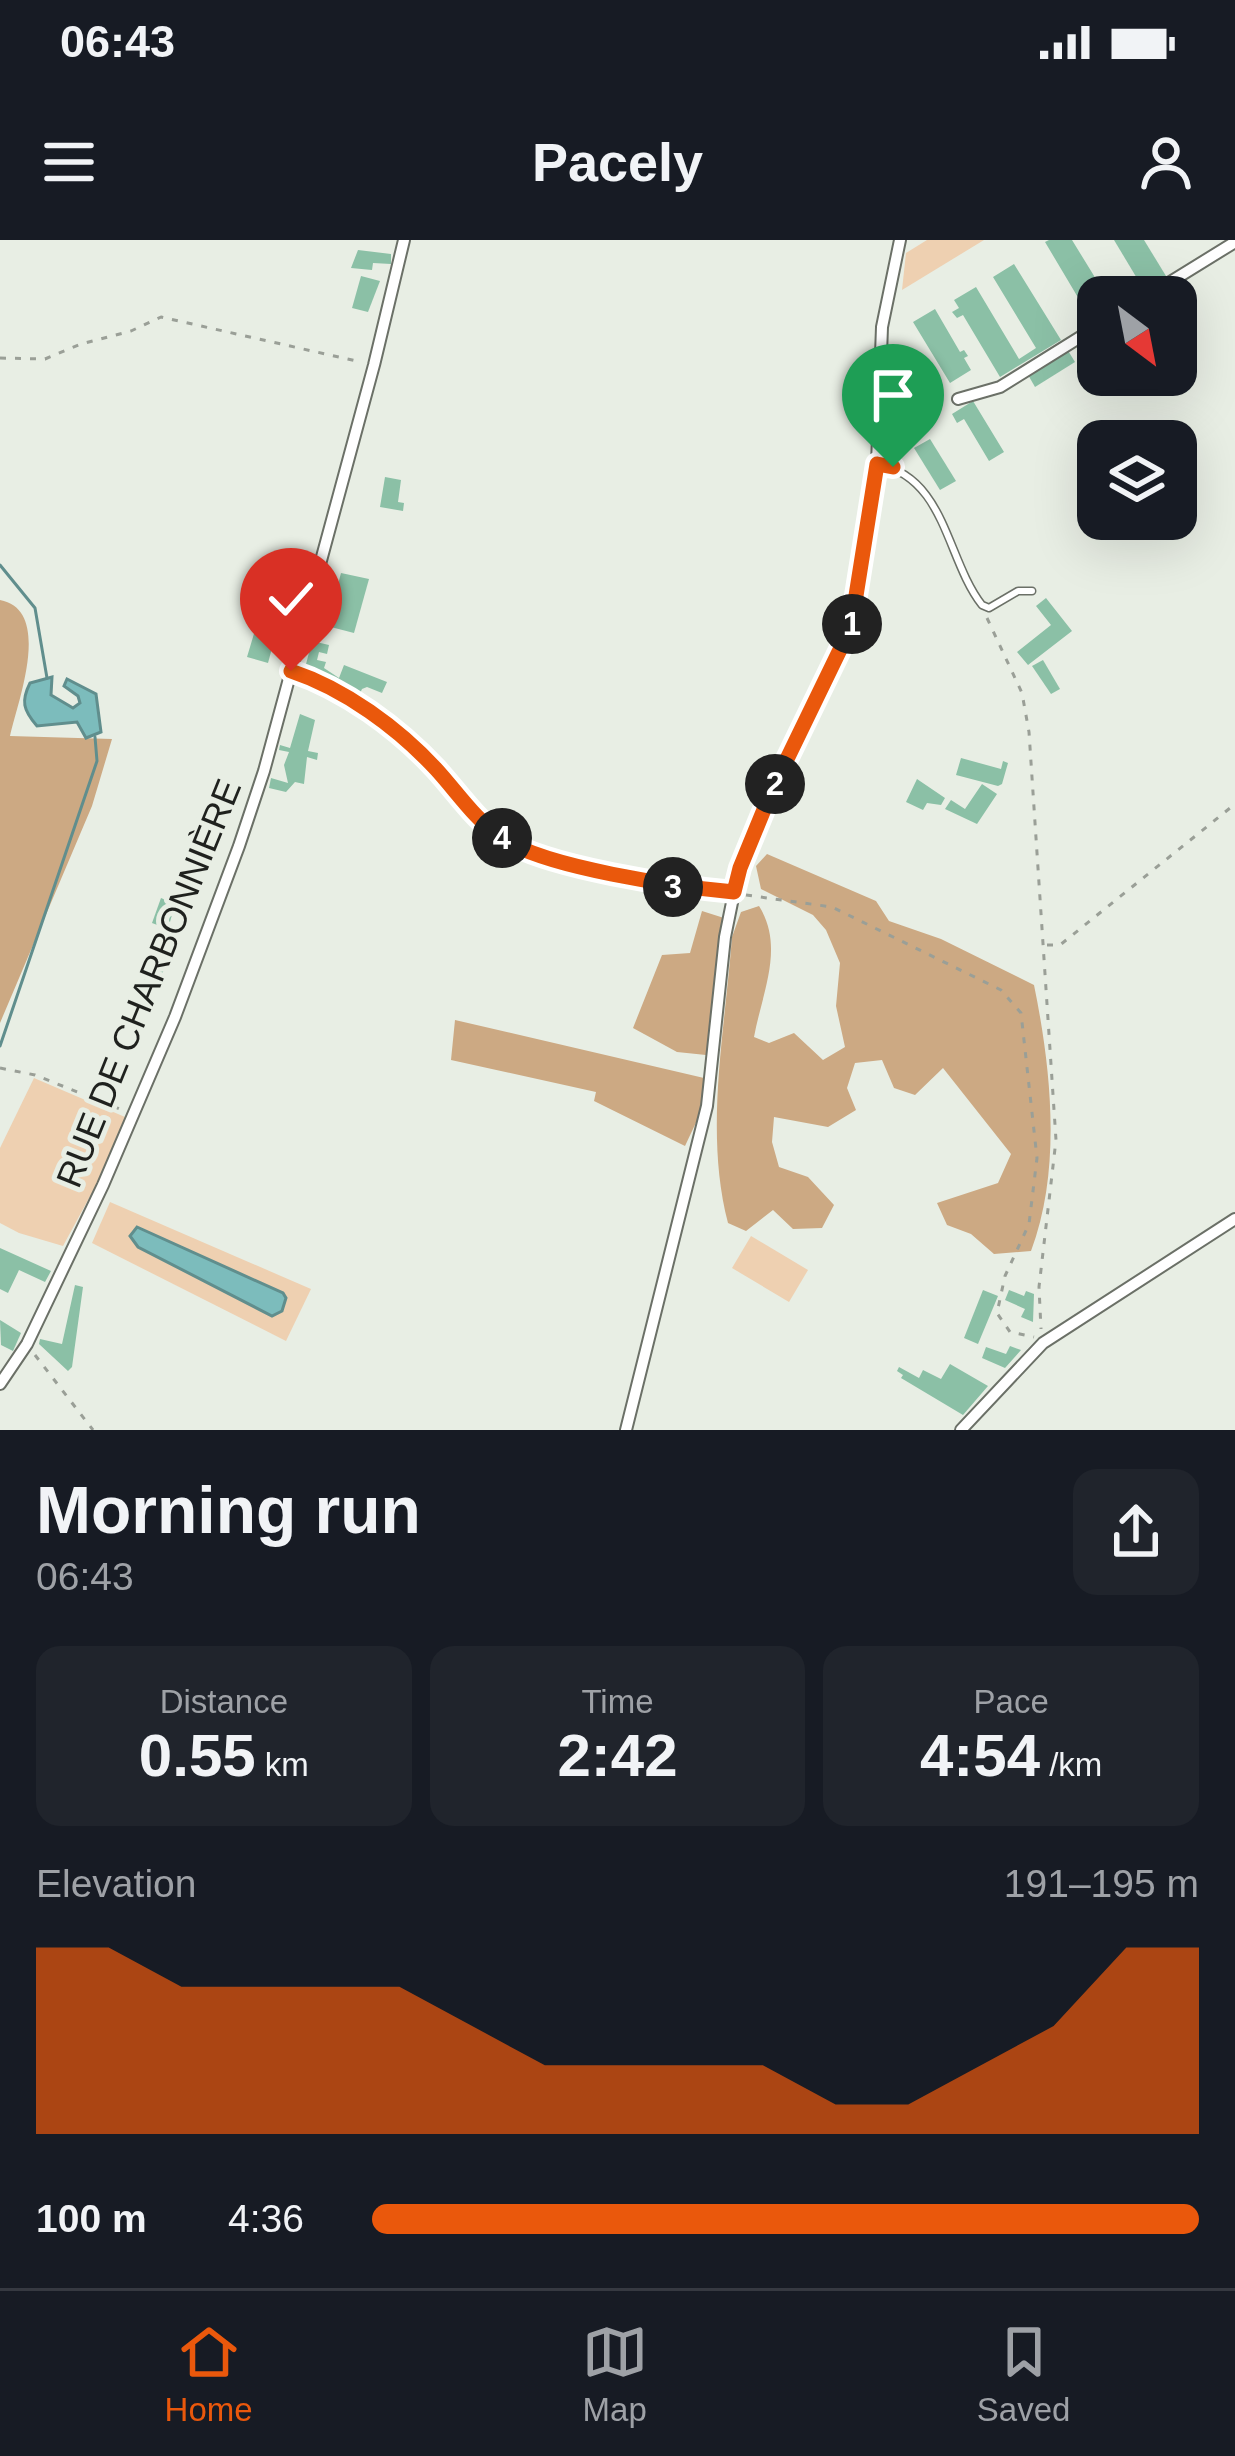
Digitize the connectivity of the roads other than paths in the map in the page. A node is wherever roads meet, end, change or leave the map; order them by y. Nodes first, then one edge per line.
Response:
1 (404, 240) edge
2 (900, 240) edge
3 (1235, 242) edge
4 (1180, 276) edge
5 (1077, 339) edge
6 (958, 399) dead end
7 (877, 464) junction
8 (1032, 591) dead end
9 (291, 671) junction
10 (740, 893) junction
11 (1235, 1219) edge
12 (0, 1384) edge
13 (626, 1430) edge
14 (961, 1430) edge

1 - 9 street, RUE DE CHARBONNIÈRE
2 - 7 street
3 - 4 street
5 - 6 street
7 - 8 lane
7 - 10 street
9 - 10 street
9 - 12 street, RUE DE CHARBONNIÈRE
10 - 13 street
11 - 14 street

